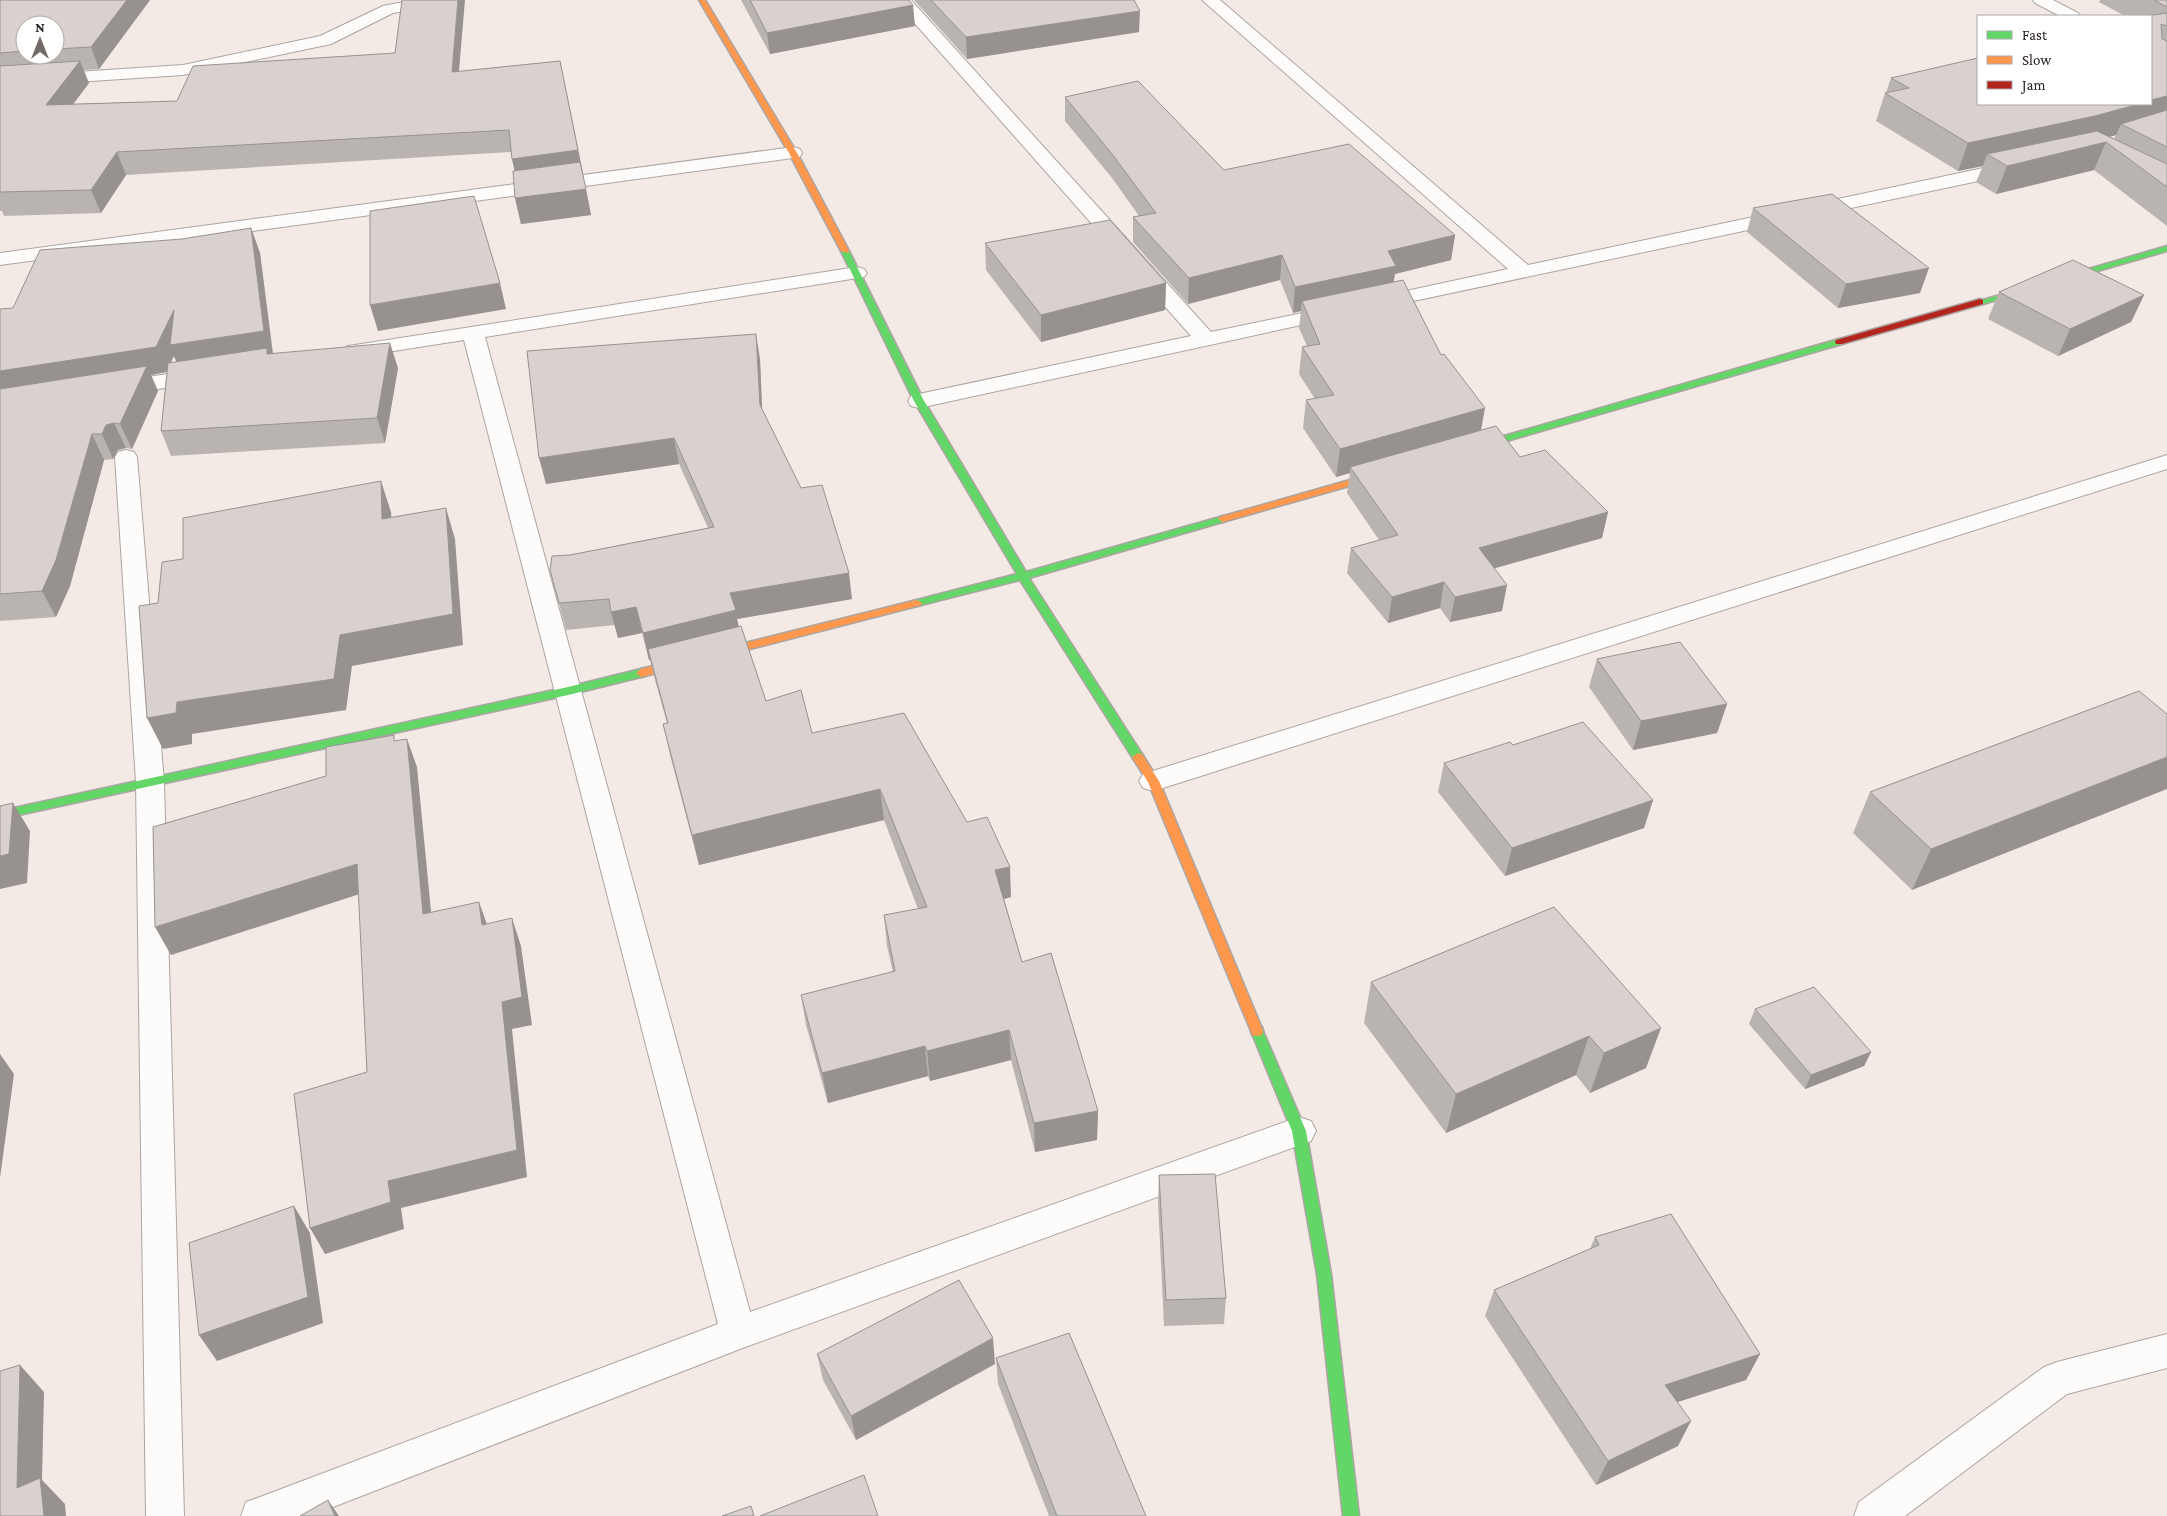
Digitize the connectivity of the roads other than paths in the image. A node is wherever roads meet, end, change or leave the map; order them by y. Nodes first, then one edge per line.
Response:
1 (441, 0) edge
2 (702, 0) edge
3 (902, 0) edge
4 (1210, 0) edge
5 (2041, 0) edge
6 (389, 4) edge
7 (2070, 15) edge
8 (0, 82) edge
9 (793, 153) junction
10 (2030, 164) edge
11 (2167, 248) edge
12 (0, 259) edge
13 (1524, 272) junction
14 (857, 273) junction
15 (473, 333) junction
16 (1206, 340) junction
17 (335, 354) edge
18 (227, 372) edge
19 (98, 392) edge
20 (919, 401) junction
21 (1455, 453) edge
22 (126, 457) dead end
23 (2167, 462) edge
24 (1398, 469) edge
25 (1023, 576) junction
26 (568, 691) junction
27 (1153, 781) junction
28 (150, 782) junction
29 (0, 814) edge
30 (1299, 1131) junction
31 (738, 1333) junction
32 (2167, 1351) edge
33 (165, 1516) edge
34 (260, 1516) edge
35 (1351, 1516) edge
36 (1873, 1516) edge

1 - 6 street
2 - 9 street
3 - 16 street
4 - 13 street
5 - 7 street
6 - 8 street
9 - 12 street
9 - 14 street
10 - 13 street
11 - 21 street
13 - 16 street
14 - 15 street
14 - 20 street
15 - 17 street
15 - 26 street
16 - 20 street
18 - 19 street
20 - 25 street
22 - 28 street
23 - 27 street
24 - 25 street
25 - 26 street
25 - 27 street
26 - 28 street
26 - 31 street
27 - 30 street
28 - 29 street
28 - 33 street
30 - 31 street
30 - 35 street
31 - 34 street
32 - 36 street

